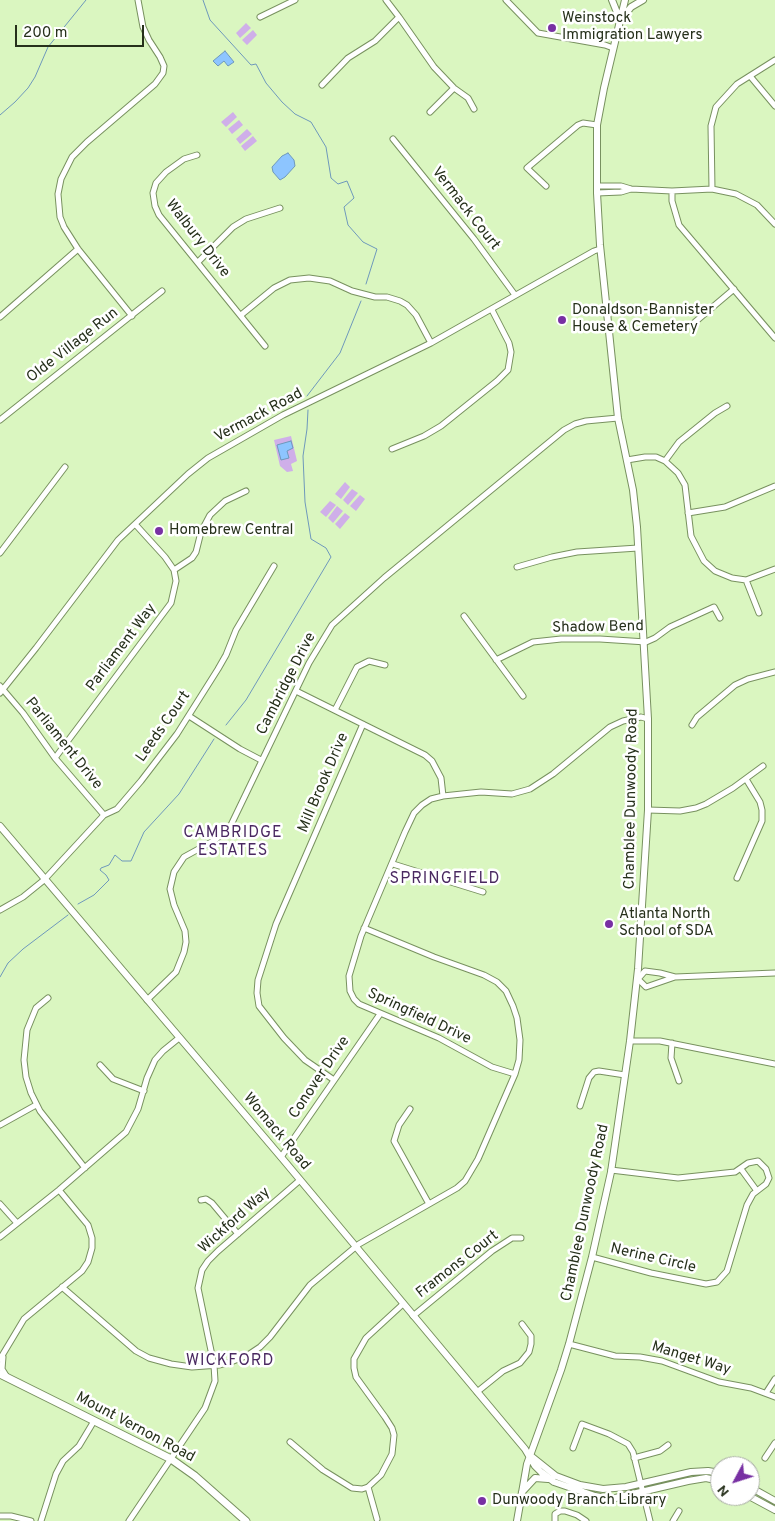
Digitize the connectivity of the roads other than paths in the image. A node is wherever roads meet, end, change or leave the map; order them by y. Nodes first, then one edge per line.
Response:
1 (138, 0) edge
2 (295, 0) edge
3 (386, 0) edge
4 (506, 0) edge
5 (612, 0) edge
6 (625, 0) edge
7 (643, 0) edge
8 (260, 17) dead end
9 (400, 17) junction
10 (621, 21) junction
11 (613, 48) junction
12 (775, 60) edge
13 (750, 76) junction
14 (322, 85) dead end
15 (454, 88) junction
16 (775, 106) edge
17 (474, 109) dead end
18 (430, 112) dead end
19 (597, 125) junction
20 (393, 139) dead end
21 (197, 155) dead end
22 (546, 186) dead end
23 (597, 189) junction
24 (712, 189) junction
25 (672, 191) junction
26 (280, 208) dead end
27 (775, 224) edge
28 (78, 249) junction
29 (600, 250) junction
30 (198, 262) junction
31 (734, 289) junction
32 (162, 291) dead end
33 (514, 296) junction
34 (492, 310) junction
35 (241, 315) junction
36 (132, 316) junction
37 (0, 317) edge
38 (695, 322) dead end
39 (775, 338) edge
40 (431, 343) junction
41 (265, 346) dead end
42 (727, 406) dead end
43 (618, 418) junction
44 (0, 420) edge
45 (392, 448) dead end
46 (627, 460) junction
47 (665, 461) junction
48 (65, 467) dead end
49 (775, 486) edge
50 (246, 491) dead end
51 (688, 514) junction
52 (135, 524) junction
53 (638, 548) junction
54 (0, 553) edge
55 (274, 566) dead end
56 (517, 567) dead end
57 (775, 569) edge
58 (174, 570) junction
59 (746, 580) junction
60 (759, 613) dead end
61 (464, 616) dead end
62 (720, 618) dead end
63 (643, 641) junction
64 (496, 660) junction
65 (386, 665) dead end
66 (775, 672) edge
67 (1, 689) edge
68 (296, 691) junction
69 (524, 696) dead end
70 (335, 710) junction
71 (188, 716) junction
72 (648, 719) junction
73 (364, 724) junction
74 (692, 725) dead end
75 (55, 758) junction
76 (261, 760) junction
77 (763, 766) dead end
78 (746, 779) junction
79 (443, 796) junction
80 (648, 810) junction
81 (104, 814) junction
82 (0, 826) edge
83 (392, 864) junction
84 (737, 878) dead end
85 (45, 880) junction
86 (483, 892) dead end
87 (0, 910) edge
88 (364, 928) junction
89 (775, 973) edge
90 (675, 977) junction
91 (638, 978) junction
92 (48, 998) dead end
93 (147, 1000) junction
94 (380, 1014) junction
95 (179, 1038) junction
96 (630, 1041) junction
97 (672, 1043) junction
98 (775, 1064) edge
99 (100, 1065) dead end
100 (515, 1074) junction
101 (626, 1075) junction
102 (334, 1080) junction
103 (679, 1081) dead end
104 (144, 1091) junction
105 (36, 1105) junction
106 (580, 1106) dead end
107 (410, 1108) dead end
108 (0, 1125) edge
109 (281, 1157) junction
110 (85, 1168) junction
111 (741, 1169) junction
112 (611, 1170) junction
113 (300, 1180) junction
114 (59, 1190) junction
115 (757, 1191) junction
116 (201, 1200) dead end
117 (0, 1204) edge
118 (429, 1204) junction
119 (17, 1223) junction
120 (238, 1234) junction
121 (0, 1237) edge
122 (521, 1238) dead end
123 (355, 1247) junction
124 (592, 1257) junction
125 (62, 1287) junction
126 (403, 1304) junction
127 (413, 1316) junction
128 (522, 1324) dead end
129 (569, 1344) junction
130 (2, 1358) edge
131 (214, 1365) junction
132 (4, 1376) edge
133 (775, 1379) edge
134 (478, 1392) junction
135 (766, 1393) junction
136 (775, 1397) edge
137 (94, 1421) junction
138 (290, 1442) dead end
139 (775, 1443) edge
140 (668, 1445) dead end
141 (572, 1448) dead end
142 (530, 1456) junction
143 (172, 1457) junction
144 (634, 1458) junction
145 (765, 1458) dead end
146 (710, 1472) edge
147 (710, 1479) edge
148 (550, 1480) junction
149 (640, 1483) junction
150 (368, 1487) junction
151 (643, 1492) junction
152 (760, 1493) edge
153 (521, 1494) junction
154 (775, 1501) edge
155 (760, 1502) edge
156 (775, 1510) edge
157 (679, 1511) dead end
158 (0, 1516) edge
159 (377, 1519) dead end
160 (31, 1521) edge
161 (41, 1521) edge
162 (129, 1521) edge
163 (246, 1521) edge
164 (516, 1521) edge
165 (555, 1521) edge
166 (586, 1521) edge
167 (650, 1521) edge
168 (673, 1521) edge

1 - 28 street
2 - 8 street
3 - 9 street
4 - 11 street
5 - 10 street
6 - 10 street
7 - 10 street
9 - 14 street
9 - 15 street
10 - 11 street
11 - 19 street, Chamblee Dunwoody Road
12 - 13 street
13 - 16 street
13 - 24 street
15 - 17 street
15 - 18 street
19 - 22 street
19 - 23 street, Chamblee Dunwoody Road
20 - 33 street, Vermack Court
21 - 30 street, Walbury Drive
23 - 25 street
23 - 29 street, Chamblee Dunwoody Road
24 - 25 street
24 - 27 street
25 - 31 street
26 - 30 street
28 - 36 street
28 - 37 street
29 - 33 street, Vermack Road
29 - 43 street, Chamblee Dunwoody Road
30 - 35 street, Walbury Drive
31 - 38 street
31 - 39 street
32 - 36 street, Olde Village Run
33 - 34 street, Vermack Road
34 - 40 street, Vermack Road
34 - 45 street
35 - 40 street
35 - 41 street, Walbury Drive
36 - 44 street, Olde Village Run
40 - 52 street, Vermack Road
42 - 47 street
43 - 46 street, Chamblee Dunwoody Road
43 - 68 street, Cambridge Drive
46 - 47 street
46 - 53 street, Chamblee Dunwoody Road
47 - 51 street
48 - 54 street
49 - 51 street
50 - 58 street
51 - 59 street
52 - 58 street
52 - 67 street, Vermack Road
53 - 56 street
53 - 63 street, Chamblee Dunwoody Road
55 - 71 street, Leeds Court
57 - 59 street
58 - 75 street, Parliament Way
59 - 60 street
61 - 64 street
62 - 63 street, Shadow Bend
63 - 64 street, Shadow Bend
63 - 72 street, Chamblee Dunwoody Road
64 - 69 street
65 - 70 street
66 - 74 street
67 - 75 street, Parliament Drive
68 - 70 street
68 - 76 street, Cambridge Drive
70 - 73 street
71 - 76 street
71 - 81 street, Leeds Court
72 - 79 street, Springfield Drive
72 - 80 street, Chamblee Dunwoody Road
73 - 79 street
73 - 102 street, Mill Brook Drive
75 - 81 street, Parliament Drive
76 - 93 street, Cambridge Drive
77 - 78 street
78 - 80 street
78 - 84 street
79 - 83 street, Springfield Drive
80 - 91 street, Chamblee Dunwoody Road
81 - 85 street, Leeds Court
82 - 85 street, Womack Road
83 - 86 street
83 - 88 street, Springfield Drive
85 - 87 street, Leeds Court
85 - 93 street, Womack Road
88 - 94 street, Springfield Drive
88 - 100 street
89 - 90 street
90 - 91 street
90 - 91 street
91 - 96 street, Chamblee Dunwoody Road
92 - 105 street
93 - 95 street, Womack Road
94 - 100 street, Springfield Drive
94 - 102 street, Conover Drive
95 - 104 street
95 - 109 street, Womack Road
96 - 97 street
96 - 101 street, Chamblee Dunwoody Road
97 - 98 street
97 - 103 street
99 - 104 street
100 - 118 street
101 - 106 street
101 - 112 street, Chamblee Dunwoody Road
102 - 109 street, Conover Drive
104 - 110 street
105 - 108 street
105 - 110 street
107 - 118 street
109 - 113 street, Womack Road
110 - 114 street
111 - 112 street, Nerine Circle
111 - 115 street
111 - 115 street, Nerine Circle
112 - 124 street, Chamblee Dunwoody Road
113 - 120 street, Wickford Way
113 - 123 street, Womack Road
114 - 119 street
114 - 125 street
115 - 124 street, Nerine Circle
116 - 120 street
117 - 119 street
118 - 123 street
119 - 121 street
120 - 131 street, Wickford Way
122 - 127 street, Framons Court
123 - 126 street, Womack Road
123 - 131 street
124 - 129 street, Chamblee Dunwoody Road
125 - 130 street
125 - 131 street
126 - 127 street, Womack Road
126 - 150 street
127 - 134 street, Womack Road
128 - 134 street
129 - 135 street, Manget Way
129 - 142 street, Chamblee Dunwoody Road
130 - 132 street
131 - 143 street, Wickford Way
132 - 137 main road, Mount Vernon Road
133 - 135 street
134 - 142 street, Womack Road
135 - 136 street, Manget Way
137 - 143 main road, Mount Vernon Road
137 - 161 street
138 - 150 street
139 - 145 street
140 - 144 street
141 - 144 street
142 - 148 street
142 - 149 street
142 - 153 street, Chamblee Dunwoody Road
143 - 162 street, Wickford Way
143 - 163 main road, Mount Vernon Road
144 - 149 street
146 - 149 street
147 - 151 street
148 - 151 street
148 - 153 street
149 - 151 street
150 - 159 street
151 - 167 street
152 - 154 street
153 - 164 street, Chamblee Dunwoody Road
155 - 156 street
157 - 168 street
158 - 160 street
165 - 166 street

